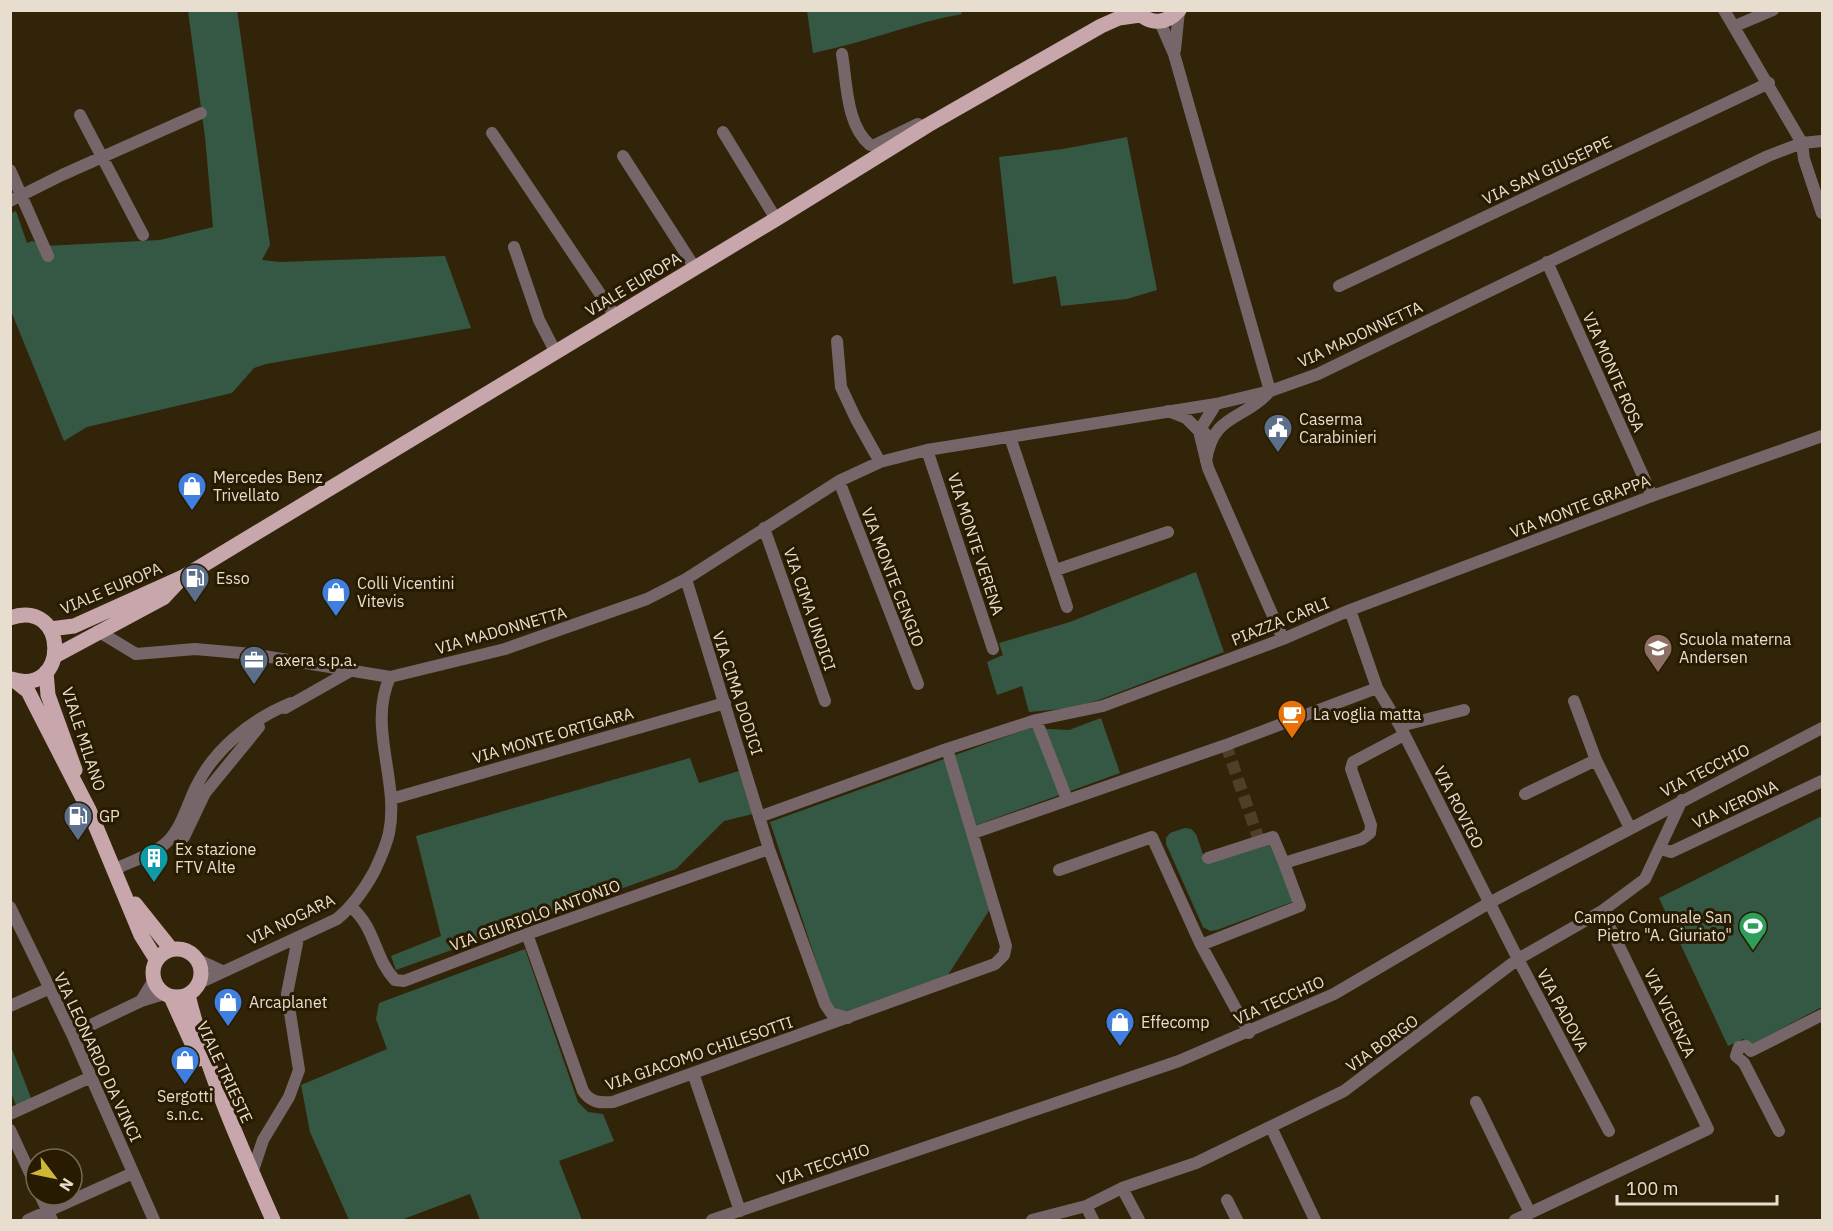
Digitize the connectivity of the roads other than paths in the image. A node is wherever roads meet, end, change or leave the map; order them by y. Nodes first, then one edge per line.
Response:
1 (1116, 10) edge
2 (1724, 10) edge
3 (1773, 10) edge
4 (1179, 11) edge
5 (1138, 13) edge
6 (1160, 22) junction
7 (1101, 26) junction
8 (1735, 26) junction
9 (842, 54) dead end
10 (1174, 54) junction
11 (1769, 83) junction
12 (201, 113) dead end
13 (80, 115) dead end
14 (928, 125) junction
15 (723, 132) dead end
16 (492, 133) dead end
17 (1822, 141) edge
18 (1802, 144) junction
19 (623, 156) dead end
20 (101, 157) junction
21 (10, 170) edge
22 (23, 195) junction
23 (10, 201) edge
24 (1822, 213) edge
25 (777, 219) junction
26 (143, 235) dead end
27 (514, 247) dead end
28 (48, 256) dead end
29 (1547, 262) junction
30 (695, 268) junction
31 (1340, 286) dead end
32 (615, 316) junction
33 (837, 341) dead end
34 (555, 351) junction
35 (1270, 391) junction
36 (1216, 404) junction
37 (1168, 411) junction
38 (1199, 431) junction
39 (1212, 436) junction
40 (1822, 436) edge
41 (1010, 437) junction
42 (927, 450) junction
43 (1206, 461) junction
44 (880, 462) junction
45 (839, 481) junction
46 (1652, 496) junction
47 (764, 528) junction
48 (1168, 532) dead end
49 (1056, 570) junction
50 (185, 576) junction
51 (686, 579) junction
52 (1067, 608) dead end
53 (1350, 610) junction
54 (13, 614) edge
55 (50, 628) junction
56 (98, 631) junction
57 (1283, 639) junction
58 (993, 649) dead end
59 (55, 656) junction
60 (352, 670) junction
61 (46, 672) junction
62 (390, 677) junction
63 (12, 679) edge
64 (918, 684) dead end
65 (1377, 688) junction
66 (825, 701) dead end
67 (1574, 701) dead end
68 (725, 703) junction
69 (291, 704) junction
70 (1464, 710) dead end
71 (1036, 720) junction
72 (1822, 728) edge
73 (1402, 731) junction
74 (947, 749) junction
75 (1596, 760) junction
76 (1822, 781) edge
77 (1525, 794) dead end
78 (391, 799) junction
79 (1067, 799) junction
80 (1682, 800) junction
81 (88, 810) junction
82 (759, 817) junction
83 (1630, 828) junction
84 (973, 833) junction
85 (184, 837) dead end
86 (769, 849) junction
87 (1660, 849) junction
88 (1208, 858) dead end
89 (1284, 863) junction
90 (115, 869) junction
91 (1059, 870) dead end
92 (122, 885) junction
93 (1490, 903) junction
94 (10, 907) edge
95 (351, 907) junction
96 (1602, 911) junction
97 (527, 934) junction
98 (298, 938) junction
99 (1201, 945) junction
100 (171, 949) junction
101 (156, 959) junction
102 (1518, 959) junction
103 (198, 960) junction
104 (222, 971) junction
105 (153, 981) junction
106 (199, 983) junction
107 (48, 989) junction
108 (188, 995) junction
109 (168, 996) junction
110 (141, 1001) junction
111 (825, 1004) junction
112 (10, 1006) edge
113 (1822, 1014) edge
114 (851, 1018) junction
115 (816, 1031) junction
116 (1249, 1033) junction
117 (72, 1034) junction
118 (693, 1072) junction
119 (91, 1077) junction
120 (1476, 1102) dead end
121 (10, 1114) edge
122 (1271, 1127) junction
123 (10, 1130) edge
124 (1609, 1131) dead end
125 (1779, 1131) dead end
126 (24, 1160) edge
127 (250, 1168) junction
128 (133, 1173) junction
129 (1122, 1188) junction
130 (1227, 1200) dead end
131 (1086, 1206) junction
132 (740, 1211) junction
133 (1530, 1213) junction
134 (50, 1216) edge
135 (1065, 1216) edge
136 (28, 1221) edge
137 (154, 1221) edge
138 (273, 1221) edge
139 (712, 1221) edge
140 (1032, 1221) edge
141 (1093, 1221) edge
142 (1139, 1221) edge
143 (1237, 1221) edge
144 (1315, 1221) edge
145 (1515, 1221) edge

1 - 7 main road, VIALE EUROPA
2 - 8 street
3 - 8 street
4 - 6 main road
4 - 10 street
5 - 6 main road
5 - 7 main road, VIALE EUROPA
6 - 10 street
7 - 14 main road, VIALE EUROPA
8 - 11 street
9 - 14 street
10 - 35 street
11 - 18 street
11 - 31 street, VIA SAN GIUSEPPE
12 - 20 street
13 - 20 street
14 - 25 main road, VIALE EUROPA
15 - 25 street
16 - 32 street
17 - 18 street, VIA MADONNETTA
18 - 24 street
18 - 29 street, VIA MADONNETTA
19 - 30 street
20 - 22 street
20 - 26 street
21 - 22 street
22 - 23 street
22 - 28 street
25 - 30 main road, VIALE EUROPA
27 - 34 street
29 - 35 street, VIA MADONNETTA
29 - 46 street, VIA MONTE ROSA
30 - 32 main road, VIALE EUROPA
32 - 34 main road, VIALE EUROPA
33 - 44 street
34 - 50 main road, VIALE EUROPA
35 - 36 street, VIA MADONNETTA
35 - 39 street
36 - 37 street, VIA MADONNETTA
36 - 38 street
37 - 38 street
37 - 41 street, VIA MADONNETTA
38 - 39 street
38 - 43 street
39 - 43 street
40 - 46 street, VIA MONTE GRAPPA
41 - 42 street, VIA MADONNETTA
41 - 49 street
42 - 44 street, VIA MADONNETTA
42 - 58 street, VIA MONTE VERENA
43 - 57 street
44 - 45 street, VIA MADONNETTA
45 - 47 street, VIA MADONNETTA
45 - 64 street, VIA MONTE CENGIO
46 - 53 street, VIA MONTE GRAPPA
47 - 51 street, VIA MADONNETTA
47 - 66 street, VIA CIMA UNDICI
48 - 49 street
49 - 52 street
50 - 55 main road, VIALE EUROPA
50 - 56 main road, VIALE EUROPA
51 - 62 street, VIA MADONNETTA
51 - 68 street, VIA CIMA DODICI
53 - 57 street, PIAZZA CARLI
53 - 65 street, PIAZZA CARLI
54 - 55 main road
55 - 59 main road
56 - 59 main road, VIALE EUROPA
56 - 60 street, VIA MADONNETTA
57 - 71 street, PIAZZA CARLI
59 - 61 main road, VIALE MILANO
60 - 62 street, VIA MADONNETTA
60 - 69 street
61 - 63 main road, VIALE MILANO
61 - 81 main road, VIALE MILANO
62 - 78 street, VIA NOGARA
63 - 81 main road, VIALE MILANO
65 - 73 street, VIA ROVIGO
65 - 79 street
67 - 75 street
68 - 78 street, VIA MONTE ORTIGARA
68 - 82 street, VIA CIMA DODICI
69 - 85 street
69 - 90 street
70 - 73 street
71 - 74 street, PIAZZA CARLI
71 - 79 street
72 - 80 street, VIA TECCHIO
73 - 89 street
73 - 93 street, VIA ROVIGO
74 - 82 street, PIAZZA CARLI
74 - 84 street
75 - 77 street
75 - 83 street
76 - 87 street, VIA VERONA
78 - 95 street, VIA NOGARA
79 - 84 street
80 - 83 street, VIA TECCHIO
80 - 87 street, VIA BORGO
81 - 90 main road
82 - 86 street, VIA CIMA DODICI
83 - 93 street, VIA TECCHIO
84 - 114 street, VIA GIACOMO CHILESOTTI
86 - 97 street, VIA GIURIOLO ANTONIO
86 - 111 street, VIA CIMA DODICI
87 - 96 street, VIA BORGO
88 - 89 street
89 - 99 street
90 - 92 main road
91 - 99 street
92 - 100 main road
92 - 101 main road
93 - 102 street, VIA PADOVA
93 - 116 street, VIA TECCHIO
94 - 107 street, VIA LEONARDO DA VINCI
95 - 97 street, VIA GIURIOLO ANTONIO
95 - 98 street, VIA NOGARA
96 - 102 street, VIA BORGO
96 - 133 street, VIA VICENZA
97 - 118 street, VIA GIACOMO CHILESOTTI
98 - 104 street, VIA NOGARA
98 - 127 street
99 - 116 street
100 - 101 main road
100 - 103 main road
101 - 105 main road
102 - 122 street, VIA BORGO
102 - 124 street, VIA PADOVA
103 - 104 street
103 - 106 main road
104 - 106 street, VIA NOGARA
105 - 109 main road, VIALE TRIESTE
105 - 110 street
106 - 108 main road
107 - 112 street
107 - 117 street, VIA LEONARDO DA VINCI
108 - 109 main road
108 - 127 main road, VIALE TRIESTE
109 - 110 street
109 - 127 main road, VIALE TRIESTE
110 - 117 street
111 - 114 street
111 - 115 street
113 - 125 street
114 - 115 street, VIA GIACOMO CHILESOTTI
115 - 118 street, VIA GIACOMO CHILESOTTI
116 - 132 street, VIA TECCHIO
117 - 119 street, VIA LEONARDO DA VINCI
118 - 132 street
119 - 121 street
119 - 128 street, VIA LEONARDO DA VINCI
120 - 133 street
122 - 129 street, VIA BORGO
122 - 144 street
123 - 126 street
127 - 138 main road, VIALE TRIESTE
128 - 134 street
128 - 137 street, VIA LEONARDO DA VINCI
129 - 131 street, VIA BORGO
129 - 142 street
130 - 143 street
131 - 135 street, VIA BORGO
131 - 141 street
132 - 139 street, VIA TECCHIO
133 - 145 street
134 - 136 street
135 - 140 street, VIA BORGO

